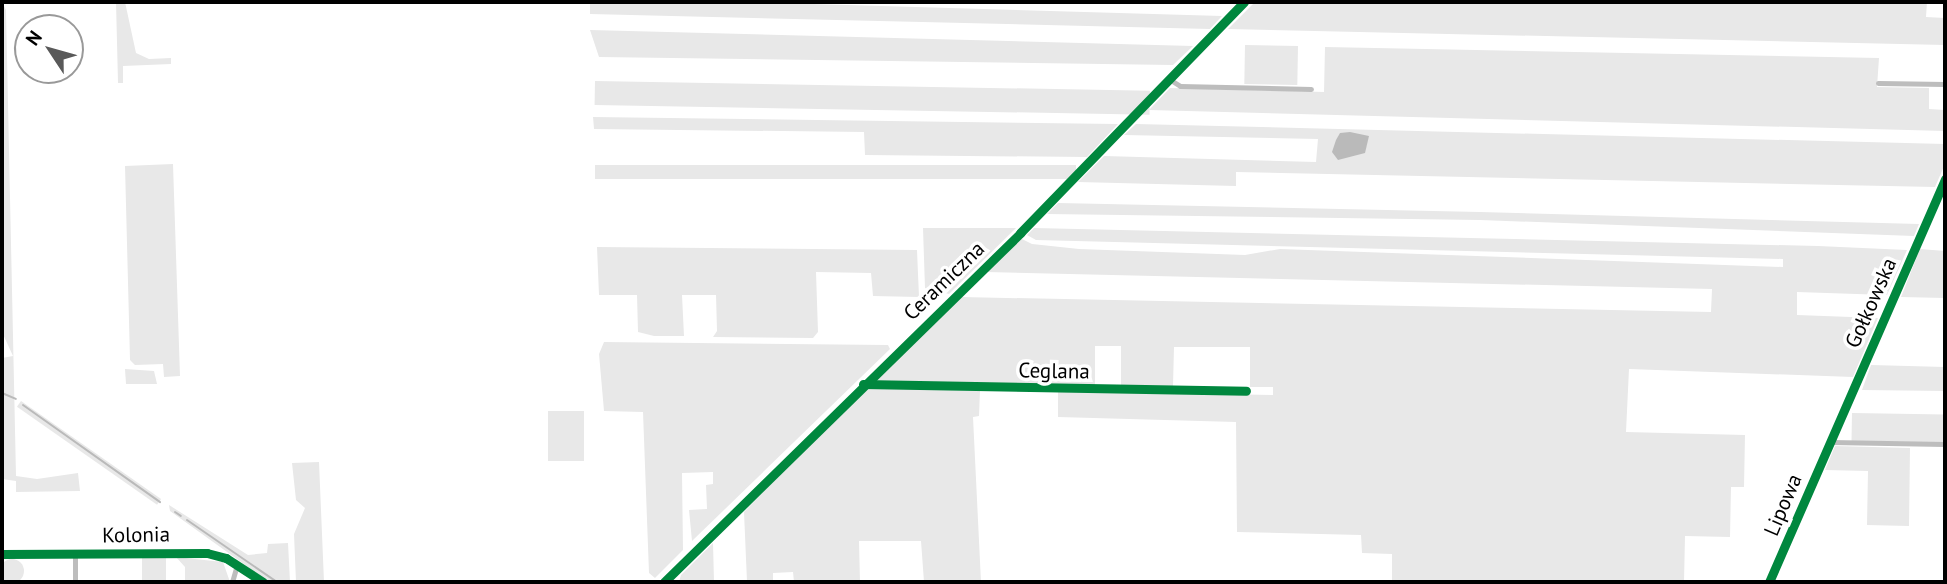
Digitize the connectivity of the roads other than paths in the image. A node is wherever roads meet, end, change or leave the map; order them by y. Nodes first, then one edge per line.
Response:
1 (1244, 2) edge
2 (1169, 79) junction
3 (1878, 83) dead end
4 (1945, 84) edge
5 (1311, 89) dead end
6 (1945, 179) edge
7 (863, 384) junction
8 (1246, 391) dead end
9 (1830, 442) junction
10 (1945, 444) edge
11 (75, 553) junction
12 (2, 554) edge
13 (237, 565) junction
14 (75, 582) edge
15 (232, 582) edge
16 (263, 582) edge
17 (664, 582) edge
18 (1769, 582) edge

1 - 2 street, Ceramiczna
2 - 5 street
2 - 7 street, Ceramiczna
3 - 4 street
6 - 9 street, Gołkowska
7 - 8 street, Ceglana
7 - 17 street, Ceramiczna
9 - 10 street
9 - 18 street, Lipowa
11 - 12 street, Kolonia
11 - 13 street, Kolonia
11 - 14 street
13 - 15 street
13 - 16 street, Kolonia

